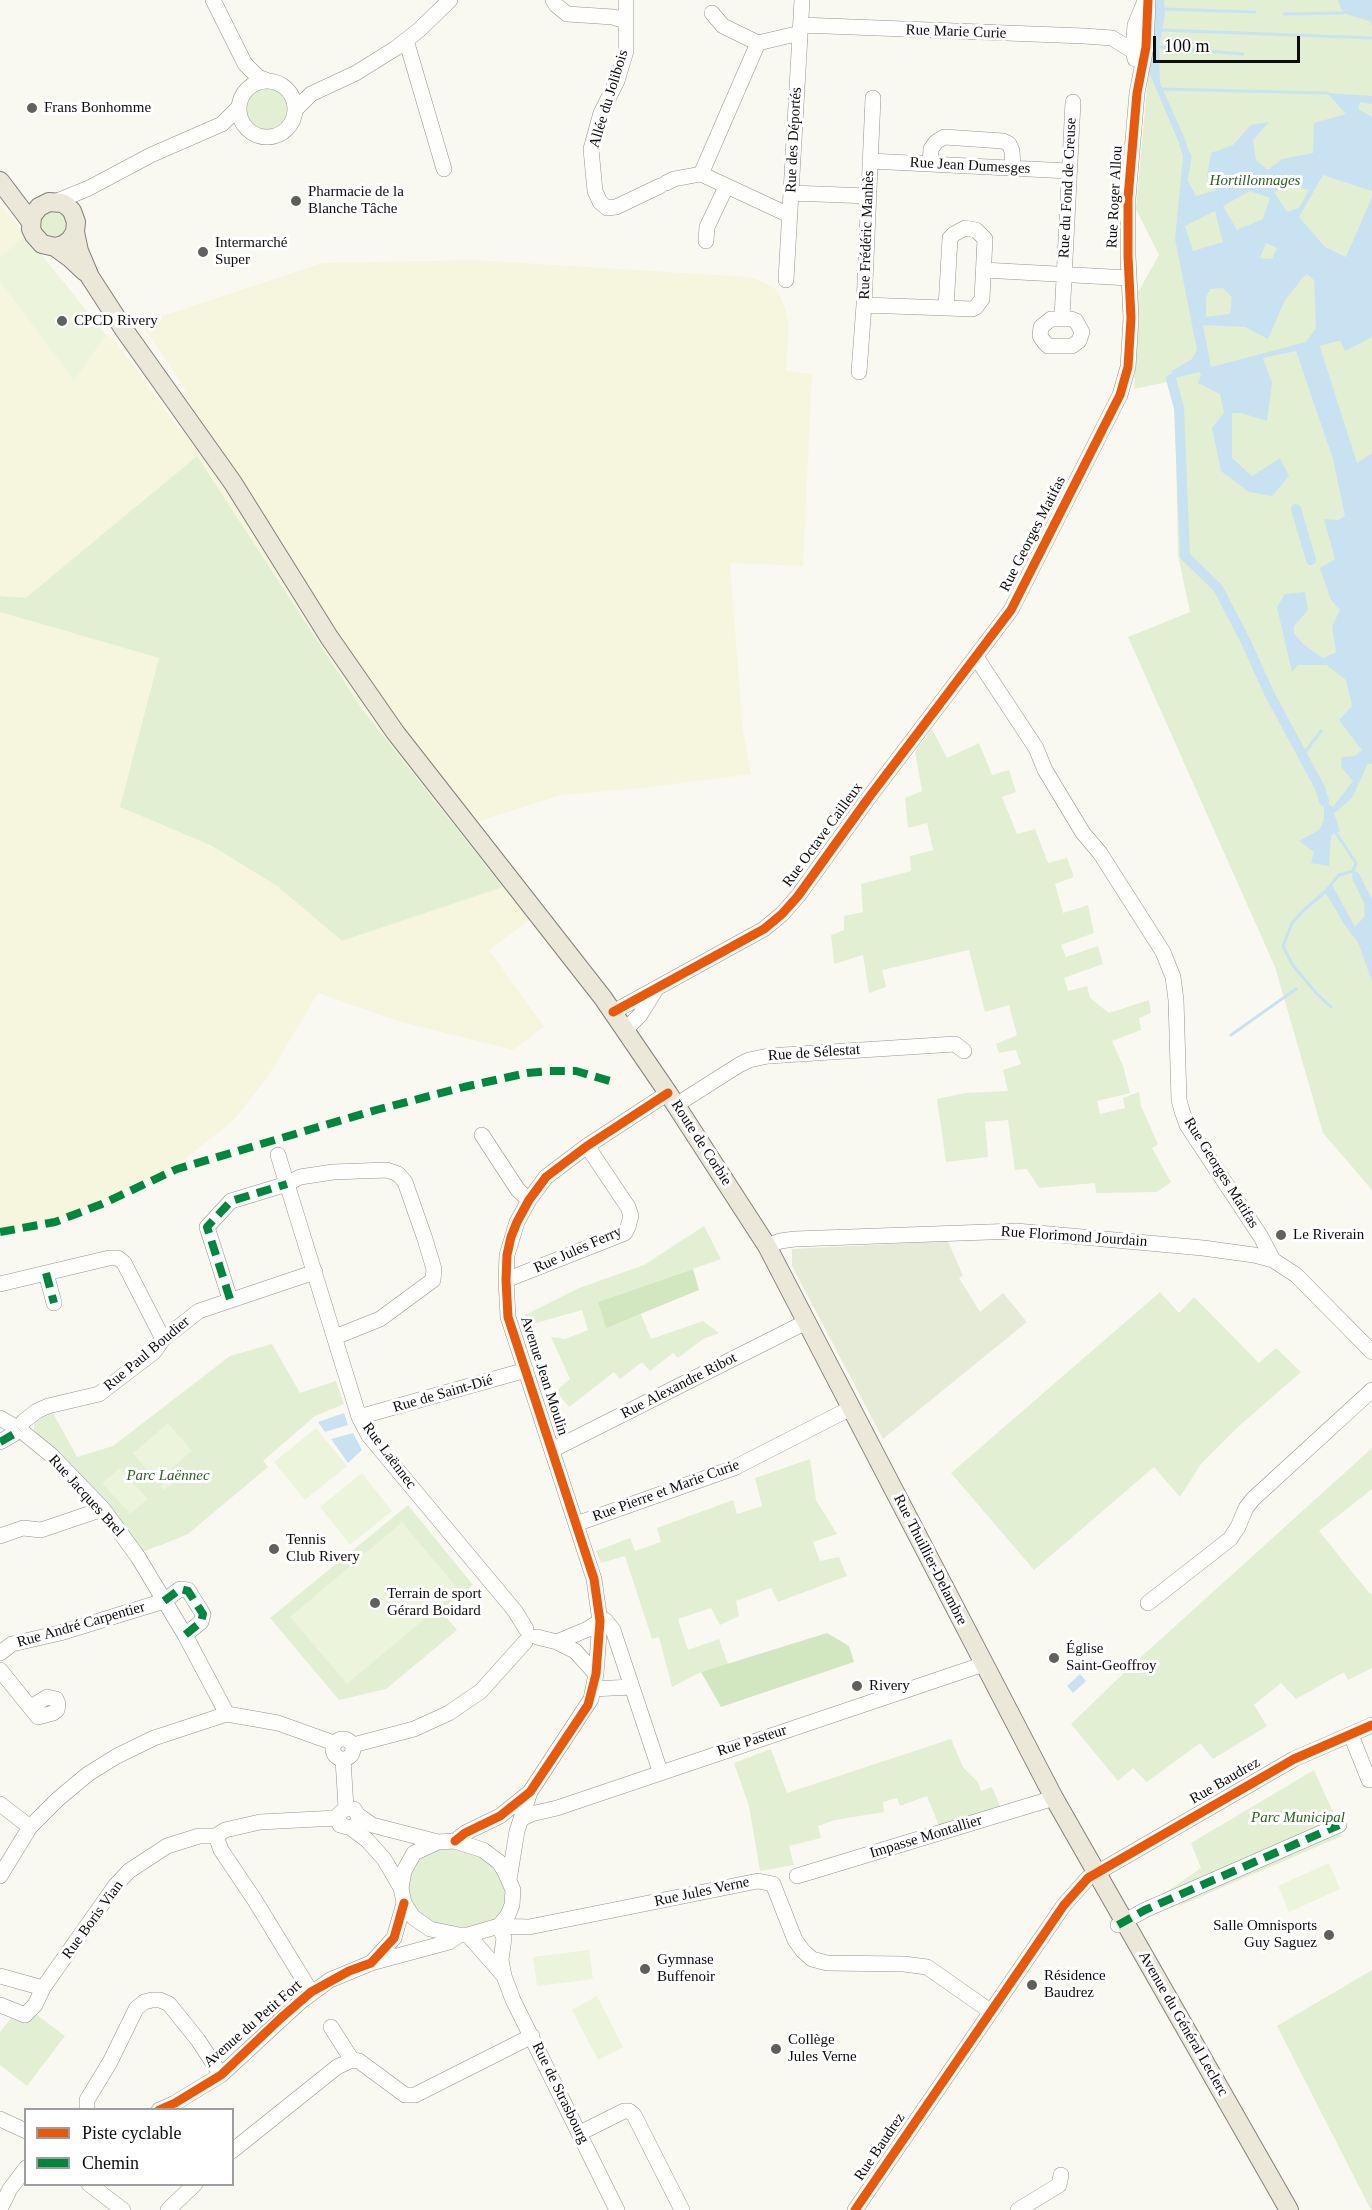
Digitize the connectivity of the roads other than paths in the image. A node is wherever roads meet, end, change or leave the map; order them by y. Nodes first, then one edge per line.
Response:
1 (213, 0) edge
2 (450, 0) edge
3 (553, 0) edge
4 (626, 0) edge
5 (802, 0) edge
6 (1147, 0) edge
7 (712, 13) dead end
8 (626, 21) junction
9 (800, 29) junction
10 (1112, 38) junction
11 (1140, 39) junction
12 (406, 40) junction
13 (758, 43) junction
14 (245, 64) junction
15 (266, 80) junction
16 (246, 90) junction
17 (287, 90) junction
18 (311, 94) junction
19 (873, 98) dead end
20 (1073, 102) dead end
21 (239, 107) junction
22 (295, 110) junction
23 (222, 124) junction
24 (246, 127) junction
25 (870, 161) junction
26 (930, 164) junction
27 (1013, 168) junction
28 (444, 169) dead end
29 (1069, 171) junction
30 (701, 174) junction
31 (2, 184) edge
32 (726, 186) junction
33 (89, 188) junction
34 (791, 193) junction
35 (869, 196) junction
36 (49, 203) junction
37 (789, 215) junction
38 (31, 222) junction
39 (75, 224) junction
40 (706, 241) dead end
41 (55, 247) junction
42 (983, 270) junction
43 (1064, 274) junction
44 (90, 277) junction
45 (1129, 278) junction
46 (786, 280) dead end
47 (864, 305) junction
48 (946, 308) junction
49 (1062, 318) dead end
50 (859, 372) dead end
51 (1120, 394) joint
52 (976, 657) junction
53 (656, 989) junction
54 (613, 1012) junction
55 (625, 1030) junction
56 (964, 1051) dead end
57 (672, 1099) junction
58 (482, 1135) dead end
59 (587, 1146) junction
60 (278, 1155) dead end
61 (287, 1184) junction
62 (529, 1200) junction
63 (767, 1246) junction
64 (1273, 1260) junction
65 (315, 1272) junction
66 (46, 1273) junction
67 (506, 1281) junction
68 (0, 1284) edge
69 (230, 1299) junction
70 (54, 1303) dead end
71 (806, 1322) junction
72 (334, 1337) junction
73 (163, 1339) junction
74 (1372, 1352) edge
75 (526, 1370) junction
76 (1372, 1390) edge
77 (851, 1408) junction
78 (359, 1417) junction
79 (0, 1418) edge
80 (19, 1429) junction
81 (0, 1442) edge
82 (552, 1450) junction
83 (103, 1509) junction
84 (576, 1524) junction
85 (0, 1536) edge
86 (164, 1601) junction
87 (1148, 1603) dead end
88 (600, 1621) junction
89 (185, 1635) junction
90 (529, 1636) junction
91 (557, 1641) junction
92 (0, 1653) edge
93 (984, 1664) junction
94 (0, 1670) edge
95 (595, 1681) junction
96 (631, 1687) junction
97 (35, 1712) dead end
98 (227, 1714) junction
99 (1372, 1725) edge
100 (1351, 1735) junction
101 (334, 1743) junction
102 (353, 1745) junction
103 (343, 1759) junction
104 (1366, 1759) edge
105 (660, 1771) junction
106 (1372, 1779) edge
107 (530, 1792) junction
108 (1054, 1798) junction
109 (0, 1804) edge
110 (348, 1817) junction
111 (521, 1820) junction
112 (1339, 1825) dead end
113 (30, 1827) junction
114 (216, 1836) junction
115 (455, 1841) junction
116 (438, 1842) junction
117 (1097, 1873) junction
118 (0, 1876) edge
119 (797, 1876) dead end
120 (509, 1880) junction
121 (402, 1896) junction
122 (1121, 1923) junction
123 (499, 1926) junction
124 (464, 1935) junction
125 (371, 1963) junction
126 (0, 1976) edge
127 (504, 1976) junction
128 (43, 1988) junction
129 (311, 1992) junction
130 (0, 2005) edge
131 (990, 2011) junction
132 (331, 2027) dead end
133 (532, 2036) junction
134 (352, 2060) junction
135 (220, 2075) junction
136 (87, 2108) edge
137 (161, 2108) edge
138 (0, 2119) edge
139 (24, 2130) edge
140 (580, 2133) junction
141 (234, 2149) edge
142 (24, 2171) edge
143 (1061, 2175) dead end
144 (92, 2186) edge
145 (193, 2186) edge
146 (0, 2206) edge
147 (123, 2210) edge
148 (168, 2210) edge
149 (617, 2210) edge
150 (682, 2210) edge
151 (855, 2210) edge
152 (1018, 2210) edge
153 (1289, 2210) edge

1 - 14 street
2 - 12 street
3 - 8 street
4 - 8 street, Allée du Jolibois
5 - 9 street, Rue des Déportés
6 - 11 street, Rue Roger Allou
7 - 13 street
8 - 30 street, Allée du Jolibois
9 - 10 street, Rue Marie Curie
9 - 13 street, Rue Marie Curie
9 - 34 street, Rue des Déportés
10 - 11 street
10 - 11 street
11 - 45 street, Rue Roger Allou
12 - 18 street
12 - 28 street
13 - 30 street
14 - 15 street
14 - 16 street
15 - 16 street
15 - 17 street
16 - 21 street
17 - 18 street
17 - 22 street
18 - 22 street
19 - 25 street, Rue Frédéric Manhès
20 - 29 street, Rue du Fond de Creuse
21 - 23 street
21 - 24 street
22 - 24 street
23 - 24 street
23 - 33 street
25 - 26 street, Rue Jean Dumesges
25 - 35 street, Rue Frédéric Manhès
26 - 27 street, Rue Jean Dumesges
26 - 27 street
27 - 29 street, Rue Jean Dumesges
29 - 43 street, Rue du Fond de Creuse
30 - 32 street
31 - 36 main road
31 - 38 main road
32 - 37 street
32 - 40 street
33 - 36 street
33 - 39 street
34 - 35 street
34 - 37 street, Rue des Déportés
35 - 47 street, Rue Frédéric Manhès
36 - 38 main road
36 - 39 main road
37 - 46 street, Rue des Déportés
38 - 41 main road
39 - 41 main road
39 - 44 main road
41 - 44 main road
42 - 43 street
42 - 48 street
42 - 48 street
43 - 45 street
43 - 49 street, Rue du Fond de Creuse
44 - 54 main road, Route de Corbie
45 - 51 street, Rue Roger Allou
47 - 48 street
47 - 50 street, Rue Frédéric Manhès
51 - 52 street, Rue Georges Matifas
52 - 53 street, Rue Octave Cailleux
52 - 64 street, Rue Georges Matifas
53 - 54 street, Rue Octave Cailleux
53 - 55 street
54 - 55 main road, Route de Corbie
55 - 57 main road, Route de Corbie
56 - 57 street, Rue de Sélestat
57 - 59 street, Avenue Jean Moulin
57 - 63 main road, Route de Corbie
58 - 62 street
59 - 62 street, Avenue Jean Moulin
59 - 67 street, Rue Jules Ferry
60 - 61 street, Rue Laënnec
61 - 65 street, Rue Laënnec
61 - 69 street
61 - 72 street
62 - 67 street, Avenue Jean Moulin
63 - 64 street, Rue Florimond Jourdain
63 - 71 main road, Rue Thuillier-Delambre
64 - 74 street
65 - 69 street, Rue Paul Boudier
65 - 72 street, Rue Laënnec
66 - 68 street
66 - 70 street
66 - 73 street
67 - 75 street, Avenue Jean Moulin
69 - 73 street, Rue Paul Boudier
71 - 77 main road, Rue Thuillier-Delambre
71 - 82 street, Rue Alexandre Ribot
72 - 78 street, Rue Laënnec
73 - 80 street, Rue Paul Boudier
75 - 78 street, Rue de Saint-Dié
75 - 82 street, Avenue Jean Moulin
76 - 87 street
77 - 84 street, Rue Pierre et Marie Curie
77 - 93 main road, Rue Thuillier-Delambre
78 - 90 street, Rue Laënnec
79 - 80 street, Rue Jacques Brel
80 - 81 street
80 - 83 street, Rue Jacques Brel
82 - 84 street, Avenue Jean Moulin
83 - 85 street
83 - 86 street, Rue Jacques Brel
84 - 88 street, Avenue Jean Moulin
86 - 89 street, Rue Jacques Brel
86 - 89 street
86 - 92 street, Rue André Carpentier
88 - 91 street
88 - 95 street, Avenue Jean Moulin
88 - 96 street
89 - 98 street, Rue Jacques Brel
90 - 91 street
90 - 102 street
91 - 95 street
93 - 105 street, Rue Pasteur
93 - 108 main road, Rue Thuillier-Delambre
94 - 97 street
95 - 96 street
95 - 107 street
96 - 105 street
98 - 101 street
98 - 113 street
99 - 100 street, Rue Baudrez
100 - 104 street
100 - 117 street, Rue Baudrez
101 - 102 street
101 - 103 street
102 - 103 street
103 - 110 street
104 - 106 street
105 - 111 street, Rue Pasteur
107 - 111 street
107 - 115 street
108 - 117 main road, Rue Thuillier-Delambre
108 - 119 street, Impasse Montallier
109 - 113 street
110 - 114 street, Rue Boris Vian
110 - 116 street
110 - 121 street
111 - 120 street
112 - 122 street
113 - 118 street
114 - 128 street, Rue Boris Vian
114 - 129 street
115 - 116 street
115 - 120 street
116 - 121 street
117 - 122 main road, Avenue du Général Leclerc
117 - 131 street, Rue Baudrez
120 - 123 street
121 - 124 street
121 - 125 street, Avenue du Petit Fort
122 - 153 main road, Avenue du Général Leclerc
123 - 124 street
123 - 127 street
123 - 131 street, Rue Jules Verne
124 - 125 street, Avenue du Petit Fort
124 - 127 street
125 - 129 street, Avenue du Petit Fort
126 - 128 street
127 - 133 street, Rue de Strasbourg
128 - 130 street, Rue Boris Vian
129 - 135 street, Avenue du Petit Fort
131 - 151 street, Rue Baudrez
132 - 134 street
133 - 134 street
133 - 140 street, Rue de Strasbourg
134 - 141 street
135 - 136 street
135 - 137 street, Avenue du Petit Fort
138 - 139 street
140 - 149 street, Rue de Strasbourg
140 - 150 street
142 - 146 street
143 - 152 street
144 - 147 street
145 - 148 street

